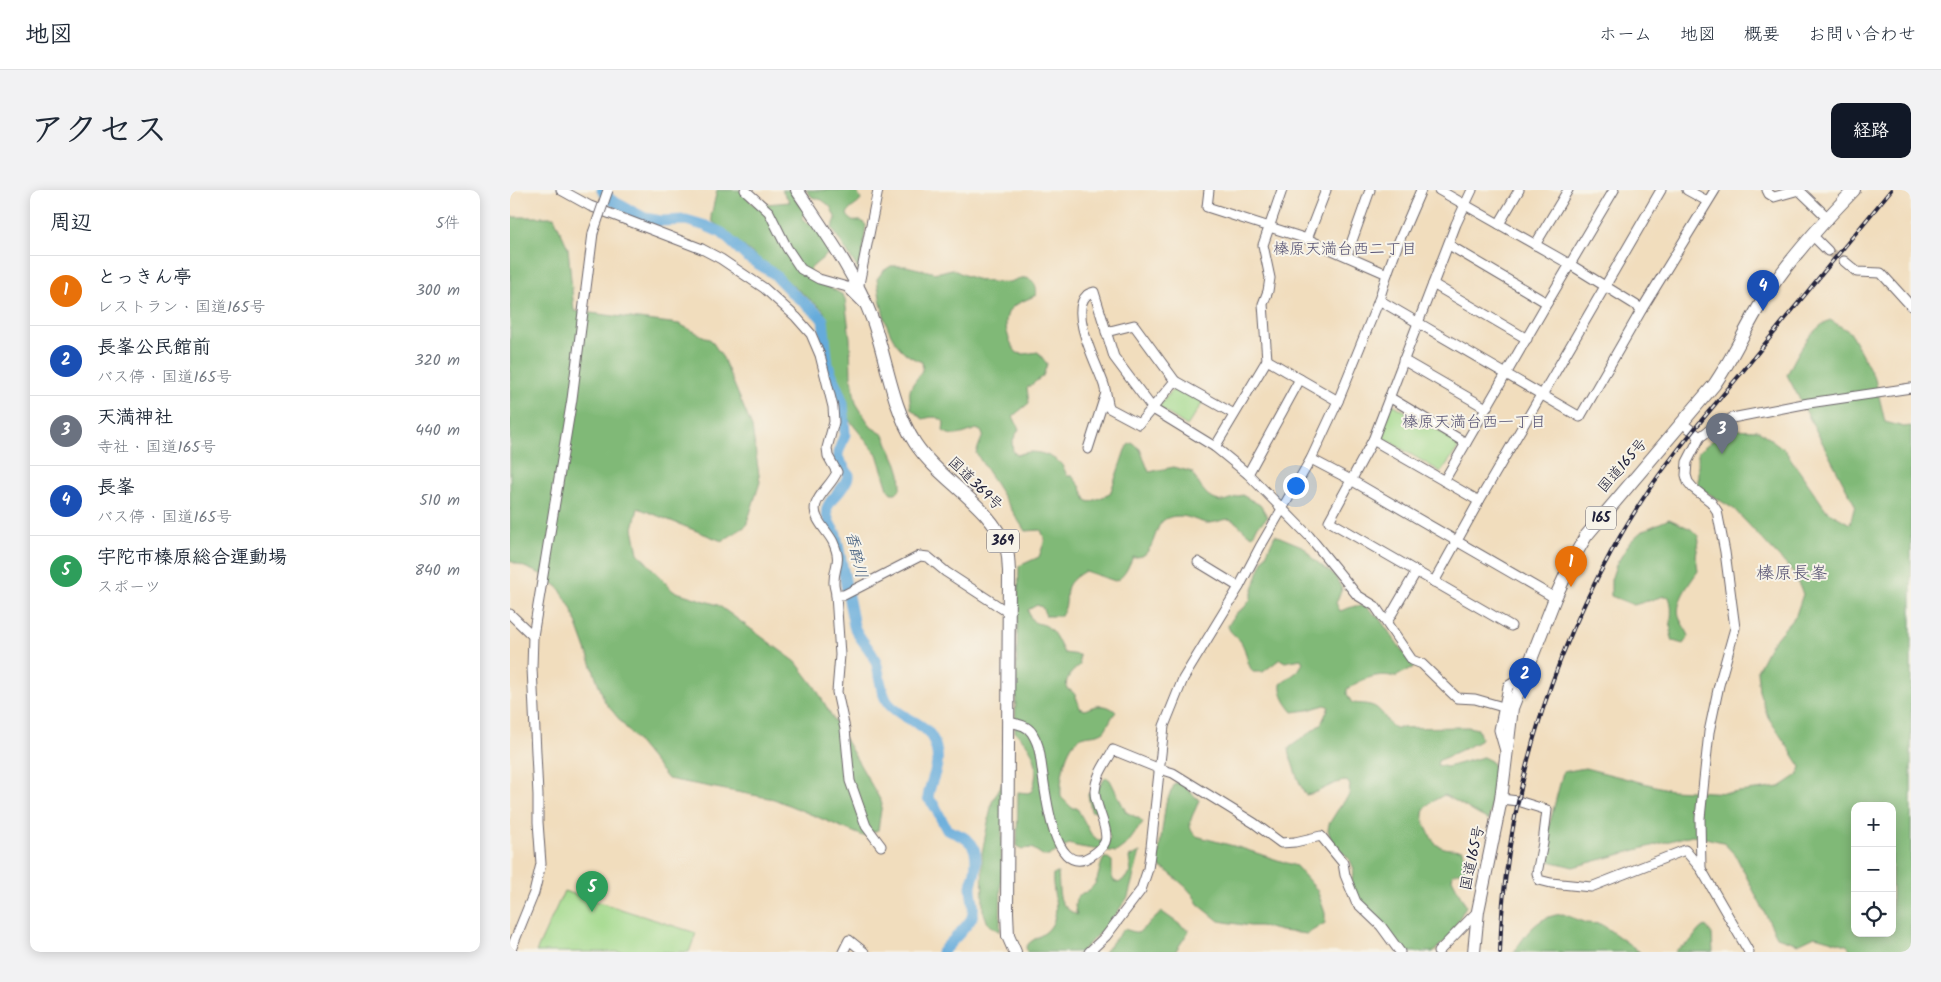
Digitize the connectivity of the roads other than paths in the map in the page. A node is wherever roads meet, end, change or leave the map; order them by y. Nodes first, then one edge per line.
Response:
1 (560, 190) edge
2 (608, 190) edge
3 (745, 190) edge
4 (797, 190) edge
5 (878, 190) edge
6 (1209, 190) edge
7 (1282, 190) edge
8 (1326, 190) edge
9 (1370, 190) edge
10 (1421, 190) edge
11 (1439, 190) edge
12 (1472, 190) edge
13 (1518, 190) edge
14 (1568, 190) edge
15 (1614, 190) edge
16 (1661, 190) edge
17 (1687, 190) edge
18 (1715, 190) edge
19 (1767, 190) edge
20 (1854, 190) edge
21 (1707, 201) junction
22 (1464, 205) junction
23 (1828, 218) junction
24 (1499, 224) junction
25 (1268, 226) junction
26 (1812, 234) junction
27 (1307, 239) junction
28 (1449, 245) junction
29 (1536, 245) junction
30 (1828, 251) tunnel mouth
31 (1348, 255) junction
32 (1844, 261) tunnel mouth
33 (1570, 265) junction
34 (1387, 274) junction
35 (1432, 284) junction
36 (1606, 287) junction
37 (858, 289) junction
38 (1379, 300) junction
39 (1547, 303) junction
40 (1911, 306) edge
41 (867, 308) junction
42 (1642, 309) junction
43 (1418, 323) junction
44 (1106, 332) junction
45 (1526, 338) junction
46 (1267, 360) junction
47 (1403, 360) junction
48 (1506, 374) junction
49 (1300, 379) junction
50 (1175, 381) junction
51 (1911, 388) edge
52 (1542, 395) junction
53 (1106, 396) junction
54 (1389, 397) junction
55 (1338, 401) junction
56 (1486, 408) junction
57 (1152, 409) junction
58 (1234, 414) junction
59 (1682, 423) junction
60 (1700, 438) junction
61 (1373, 440) junction
62 (1466, 443) junction
63 (1088, 448) dead end
64 (1215, 448) junction
65 (1311, 459) junction
66 (1248, 474) junction
67 (1351, 480) junction
68 (1444, 482) junction
69 (1478, 501) junction
70 (1281, 510) junction
71 (1457, 542) junction
72 (1198, 562) dead end
73 (1416, 572) junction
74 (1434, 582) junction
75 (1239, 588) junction
76 (844, 594) junction
77 (1555, 598) junction
78 (1009, 613) junction
79 (510, 614) edge
80 (1387, 622) junction
81 (1511, 626) dead end
82 (533, 636) junction
83 (1524, 676) junction
84 (1503, 707) junction
85 (1009, 722) junction
86 (1506, 754) junction
87 (1160, 769) junction
88 (1501, 798) junction
89 (881, 846) dead end
90 (1701, 869) junction
91 (1478, 910) junction
92 (510, 952) edge
93 (843, 952) edge
94 (864, 952) edge
95 (1015, 952) edge
96 (1089, 952) edge
97 (1400, 952) edge
98 (1438, 952) edge
99 (1474, 952) edge
100 (1749, 952) edge

1 - 76 street
2 - 82 street, bridge
3 - 41 street
4 - 37 highway, 国道369号 / 369
5 - 37 street
6 - 25 street
7 - 25 street
8 - 27 street
9 - 31 street
10 - 34 street
11 - 22 street
12 - 22 street
13 - 24 street
14 - 29 street
15 - 33 street
16 - 36 street
17 - 21 street
18 - 21 street
19 - 23 street
20 - 23 highway, 国道165号 / 165
21 - 42 street
22 - 24 street
22 - 28 street
23 - 26 highway, 国道165号 / 165
24 - 29 street
25 - 27 street
25 - 46 street
26 - 30 street
26 - 59 highway, 国道165号 / 165
27 - 31 street
28 - 35 street
28 - 39 street
29 - 33 street
31 - 34 street
32 - 40 street
33 - 36 street
33 - 39 street
34 - 38 street
35 - 43 street
35 - 45 street
36 - 42 street
36 - 52 street
37 - 41 highway, 国道369号 / 369
38 - 43 street
38 - 55 street
39 - 45 street
41 - 78 highway, 国道369号 / 369
42 - 52 street
43 - 47 street
43 - 48 street
44 - 50 street
44 - 53 street
44 - 57 street
45 - 48 street
46 - 49 street
46 - 58 street
47 - 54 street
47 - 56 street
48 - 52 street
48 - 56 street
49 - 55 street
49 - 66 street
50 - 57 street
50 - 58 street
51 - 60 street
52 - 69 street
53 - 57 street
53 - 63 street
54 - 61 street
54 - 62 street
55 - 65 street
56 - 62 street
57 - 64 street
58 - 64 street
59 - 60 street
59 - 77 highway, 国道165号 / 165
60 - 90 street
61 - 67 street
61 - 68 street
62 - 68 street
64 - 66 street
65 - 67 street
65 - 70 street
66 - 70 street
67 - 71 street
67 - 73 street
68 - 69 street
69 - 71 street
70 - 75 street
70 - 80 street
71 - 74 street
71 - 77 street
72 - 75 street
73 - 74 street
73 - 80 street
74 - 81 street
75 - 87 street
76 - 78 street
76 - 89 street
77 - 83 highway, 国道165号 / 165
78 - 85 highway, 国道369号 / 369
79 - 82 street
80 - 84 street
82 - 92 street
83 - 84 street
83 - 86 highway, 国道165号 / 165
84 - 86 street
85 - 87 street
85 - 95 highway, 国道369号 / 369
86 - 88 highway, 国道165号 / 165
87 - 96 street
87 - 97 street
88 - 90 street
88 - 91 highway, 国道165号 / 165
90 - 100 street
91 - 98 street
91 - 99 highway, 国道165号 / 165
93 - 94 street

